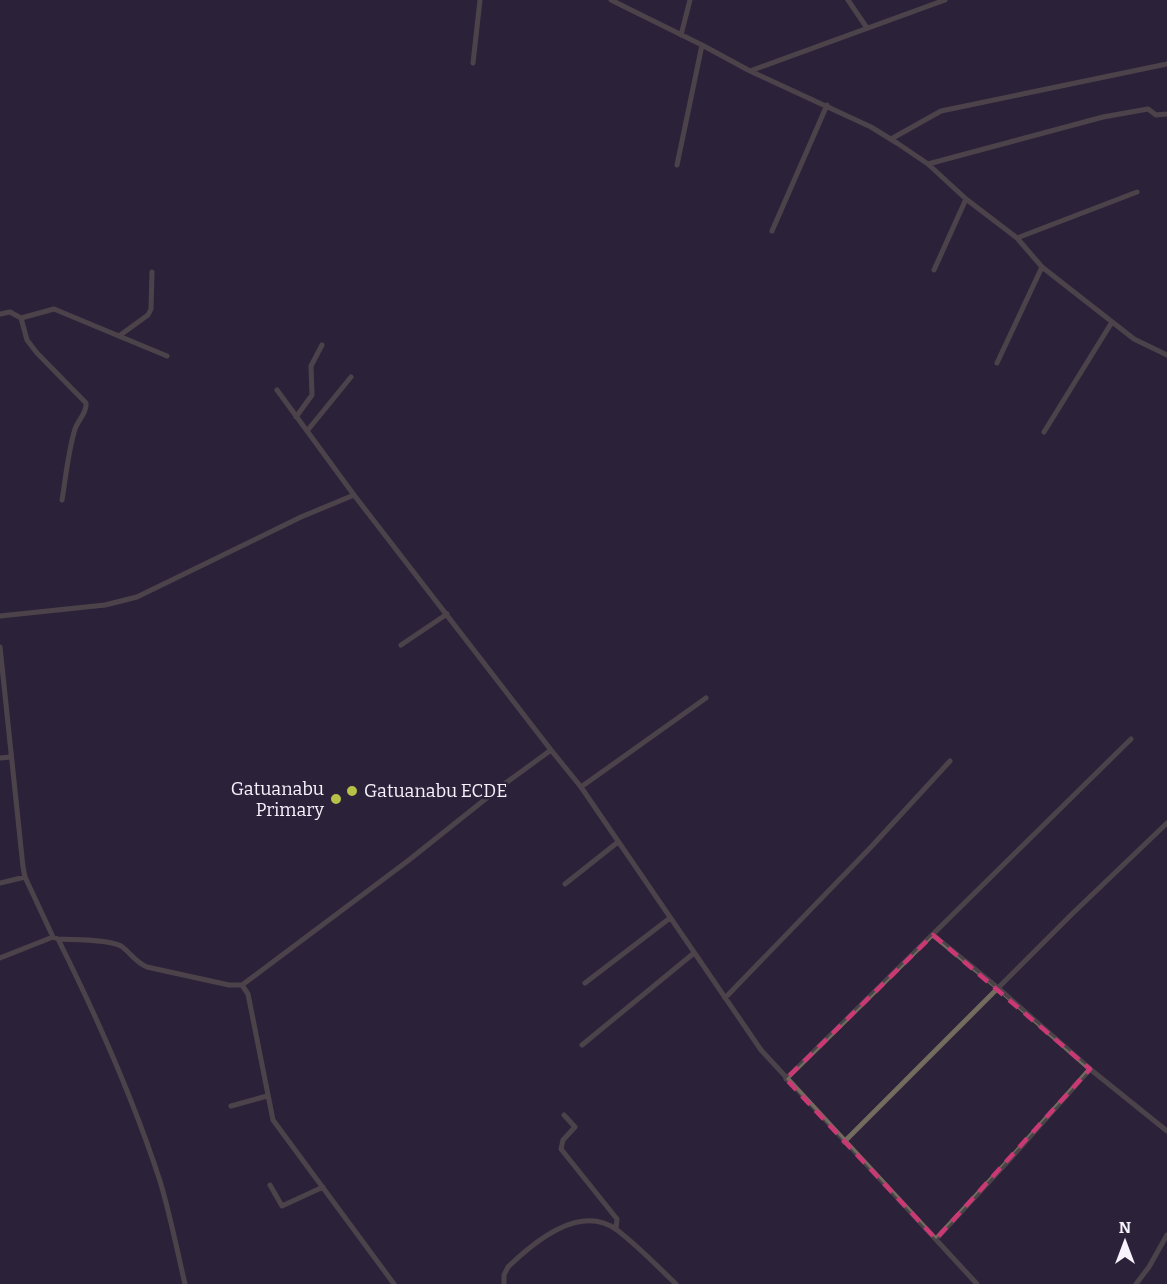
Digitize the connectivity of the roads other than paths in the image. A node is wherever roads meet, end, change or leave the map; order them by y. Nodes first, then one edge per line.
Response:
1 (480, 0) edge
2 (611, 0) edge
3 (690, 0) edge
4 (848, 0) edge
5 (945, 0) edge
6 (867, 28) junction
7 (681, 35) junction
8 (702, 45) junction
9 (473, 63) dead end
10 (1167, 64) edge
11 (750, 71) junction
12 (827, 105) junction
13 (1167, 114) edge
14 (891, 139) junction
15 (928, 164) junction
16 (677, 165) dead end
17 (1137, 192) dead end
18 (966, 199) junction
19 (772, 231) dead end
20 (1017, 238) junction
21 (1042, 267) junction
22 (934, 270) dead end
23 (152, 272) dead end
24 (0, 314) edge
25 (21, 318) junction
26 (1112, 322) junction
27 (119, 336) junction
28 (322, 345) dead end
29 (1167, 355) edge
30 (167, 356) dead end
31 (997, 363) dead end
32 (351, 377) dead end
33 (277, 390) dead end
34 (297, 417) junction
35 (307, 431) junction
36 (1044, 432) dead end
37 (354, 495) junction
38 (62, 500) dead end
39 (447, 614) junction
40 (0, 616) edge
41 (401, 645) dead end
42 (0, 647) edge
43 (706, 698) dead end
44 (1131, 739) dead end
45 (551, 750) junction
46 (11, 757) junction
47 (0, 758) edge
48 (950, 761) dead end
49 (581, 787) junction
50 (1167, 823) edge
51 (618, 842) junction
52 (25, 877) junction
53 (0, 883) edge
54 (565, 884) dead end
55 (670, 918) junction
56 (933, 935) junction
57 (56, 938) junction
58 (694, 953) junction
59 (0, 958) edge
60 (585, 983) dead end
61 (242, 985) junction
62 (998, 988) junction
63 (725, 999) junction
64 (582, 1045) dead end
65 (1090, 1069) junction
66 (786, 1079) junction
67 (267, 1096) junction
68 (231, 1106) dead end
69 (564, 1115) dead end
70 (1167, 1131) edge
71 (844, 1142) junction
72 (270, 1185) dead end
73 (323, 1187) junction
74 (616, 1229) junction
75 (1167, 1235) edge
76 (936, 1239) junction
77 (185, 1284) edge
78 (394, 1284) edge
79 (504, 1284) edge
80 (676, 1284) edge
81 (977, 1284) edge
82 (1136, 1284) edge

1 - 9 street
2 - 7 street
3 - 7 street
4 - 6 street
5 - 6 street
6 - 11 street
7 - 8 street
8 - 11 street
8 - 16 street
10 - 14 street
11 - 12 street
12 - 14 street
12 - 19 street
13 - 15 street
14 - 15 street
15 - 18 street
17 - 20 street
18 - 20 street
18 - 22 street
20 - 21 street
21 - 26 street
21 - 31 street
23 - 27 street
24 - 25 street
25 - 27 street
25 - 38 street
26 - 29 street
26 - 36 street
27 - 30 street
28 - 34 street
32 - 35 street
33 - 34 street
34 - 35 street
35 - 37 street
37 - 39 street
37 - 40 street
39 - 41 street
39 - 45 street
42 - 46 street
43 - 49 street
44 - 56 street
45 - 49 street
45 - 61 street
46 - 47 street
46 - 52 street
48 - 63 street
49 - 51 street
50 - 62 street
51 - 54 street
51 - 55 street
52 - 53 street
52 - 57 street
55 - 58 street
55 - 60 street
56 - 62 street
56 - 66 street
57 - 59 street
57 - 61 street
57 - 77 street
58 - 63 street
58 - 64 street
61 - 67 street
62 - 65 street
62 - 71 street
63 - 66 street
65 - 70 street
65 - 76 street
66 - 71 street
67 - 68 street
67 - 73 street
69 - 74 street
71 - 76 street
72 - 73 street
73 - 78 street
74 - 79 street
74 - 80 street
75 - 82 street
76 - 81 street

